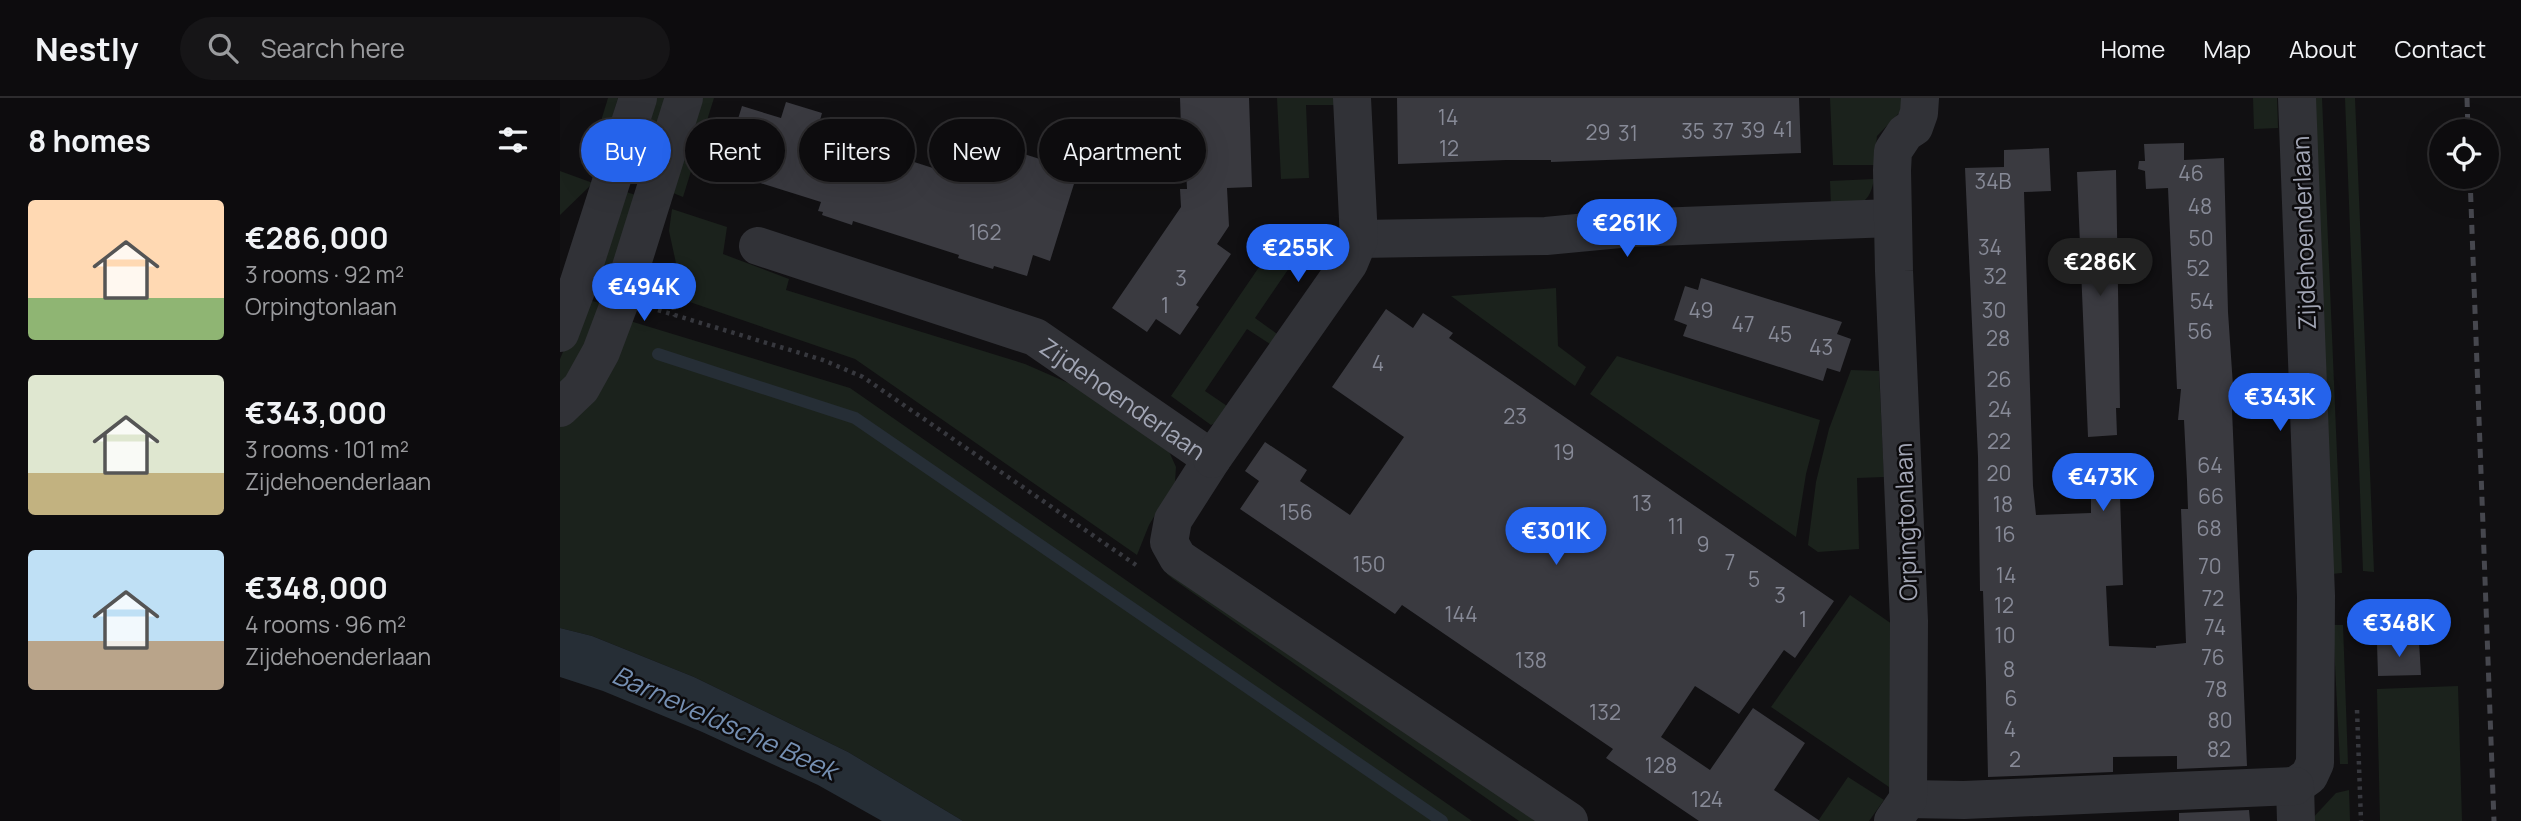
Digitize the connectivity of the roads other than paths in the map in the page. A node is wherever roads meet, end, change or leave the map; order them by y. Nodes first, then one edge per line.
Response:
1 (638, 98) edge
2 (684, 98) edge
3 (1353, 98) edge
4 (1920, 98) edge
5 (2297, 98) edge
6 (1892, 218) junction
7 (1359, 239) junction
8 (758, 246) dead end
9 (560, 333) edge
10 (560, 408) edge
11 (1212, 459) junction
12 (2295, 804) edge
13 (1901, 810) edge
14 (1569, 821) edge

1 - 9 street
2 - 10 street
3 - 7 street
4 - 6 street, Orpingtonlaan
5 - 12 street, Zijdehoenderlaan
6 - 7 street
6 - 13 street, Orpingtonlaan
7 - 11 street
8 - 11 street, Zijdehoenderlaan
11 - 14 street, Zijdehoenderlaan
12 - 13 street

